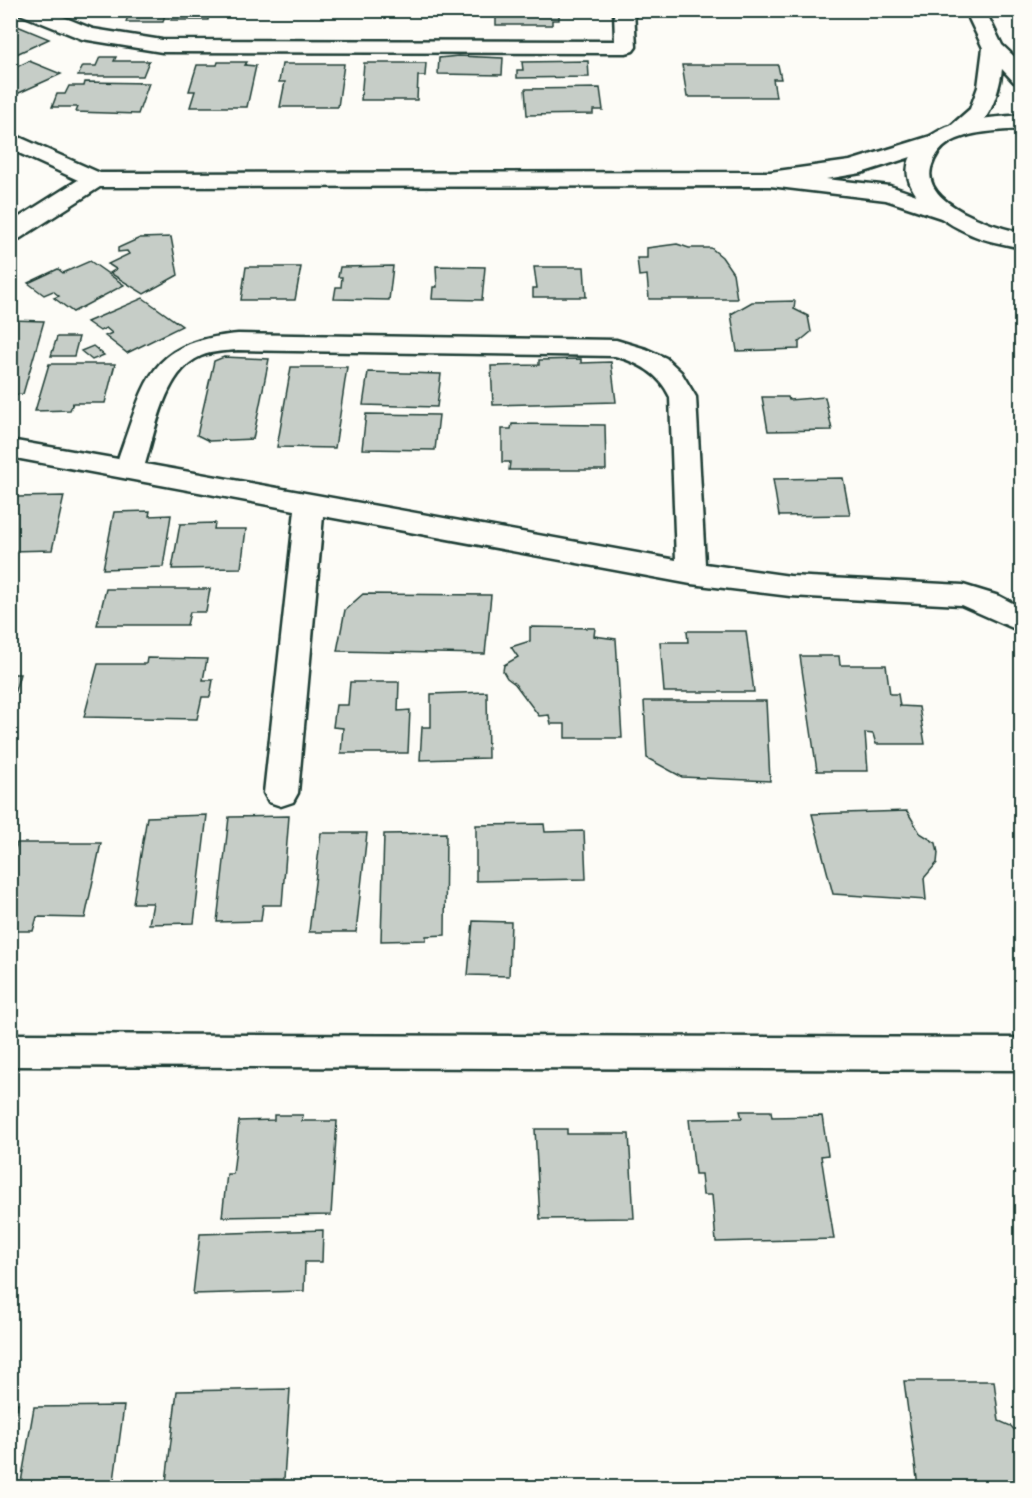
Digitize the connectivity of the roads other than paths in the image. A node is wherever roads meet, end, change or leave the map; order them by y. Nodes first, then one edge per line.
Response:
1 (27, 10) edge
2 (624, 10) edge
3 (975, 10) edge
4 (993, 48) junction
5 (1022, 48) edge
6 (1022, 77) edge
7 (1022, 122) edge
8 (957, 130) junction
9 (10, 140) edge
10 (931, 143) junction
11 (770, 179) junction
12 (96, 180) junction
13 (952, 217) junction
14 (10, 234) edge
15 (1022, 241) edge
16 (1022, 256) edge
17 (10, 448) edge
18 (129, 469) junction
19 (310, 504) junction
20 (691, 573) junction
21 (1022, 622) edge
22 (281, 793) dead end
23 (10, 1050) edge
24 (1022, 1054) edge

1 - 2 street
3 - 4 street
4 - 5 street
4 - 6 street
4 - 8 street
7 - 8 street
8 - 10 street
9 - 12 street
10 - 11 street
10 - 13 street
11 - 12 street
11 - 13 street
12 - 14 street
13 - 15 street
13 - 16 street
17 - 18 street
18 - 19 street
18 - 20 street
19 - 20 street
19 - 22 street
20 - 21 street
23 - 24 street

